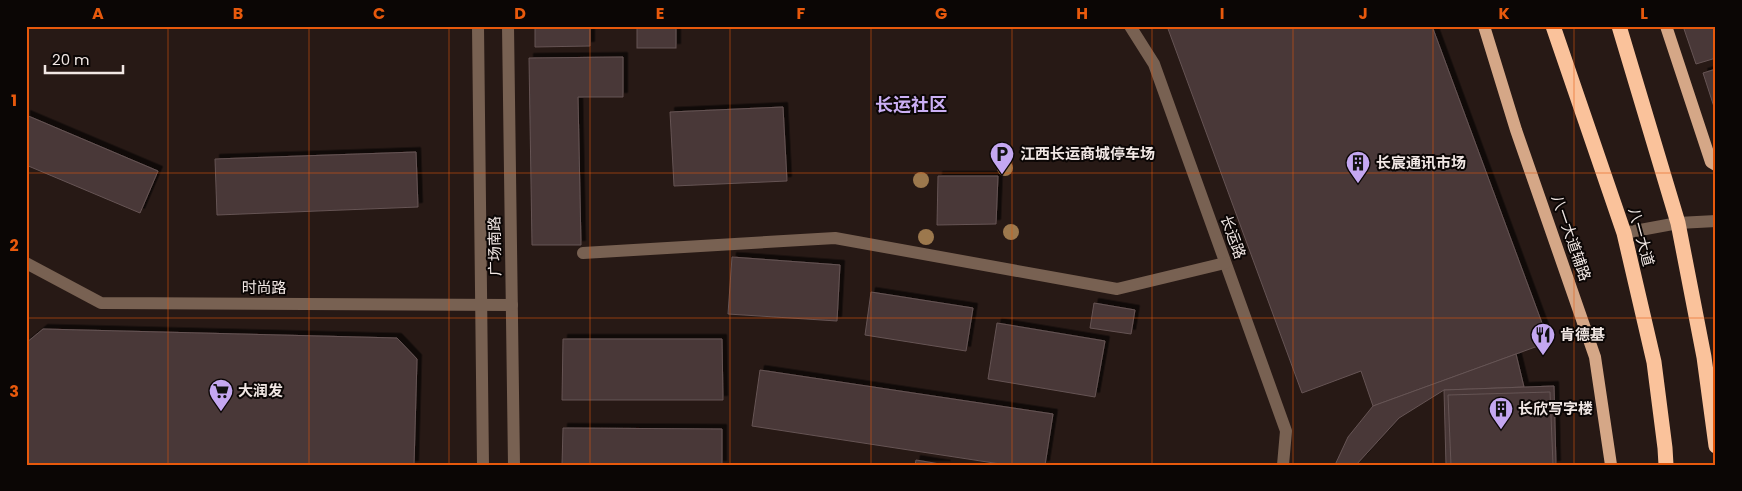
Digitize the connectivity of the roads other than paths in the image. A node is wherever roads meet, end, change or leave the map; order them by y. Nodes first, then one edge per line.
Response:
1 (478, 26) edge
2 (508, 26) edge
3 (1130, 26) edge
4 (1484, 26) edge
5 (1553, 26) edge
6 (1619, 26) edge
7 (1666, 26) edge
8 (1716, 165) edge
9 (1716, 221) edge
10 (1678, 223) junction
11 (1624, 233) junction
12 (583, 253) dead end
13 (26, 263) edge
14 (1225, 263) junction
15 (512, 305) junction
16 (480, 306) junction
17 (1716, 446) edge
18 (482, 465) edge
19 (514, 465) edge
20 (1283, 465) edge
21 (1611, 465) edge
22 (1666, 465) edge

1 - 16 street
2 - 15 street, 广场南路
3 - 14 street, 长运路
4 - 21 main road, 八一大道辅路
5 - 11 highway, 八一大道
6 - 10 highway
7 - 8 main road
9 - 10 street
10 - 11 street
10 - 17 highway
11 - 22 highway, 八一大道
12 - 14 street
13 - 16 street, 时尚路
14 - 20 street, 长运路
15 - 16 street, 时尚路
15 - 19 street, 广场南路
16 - 18 street

